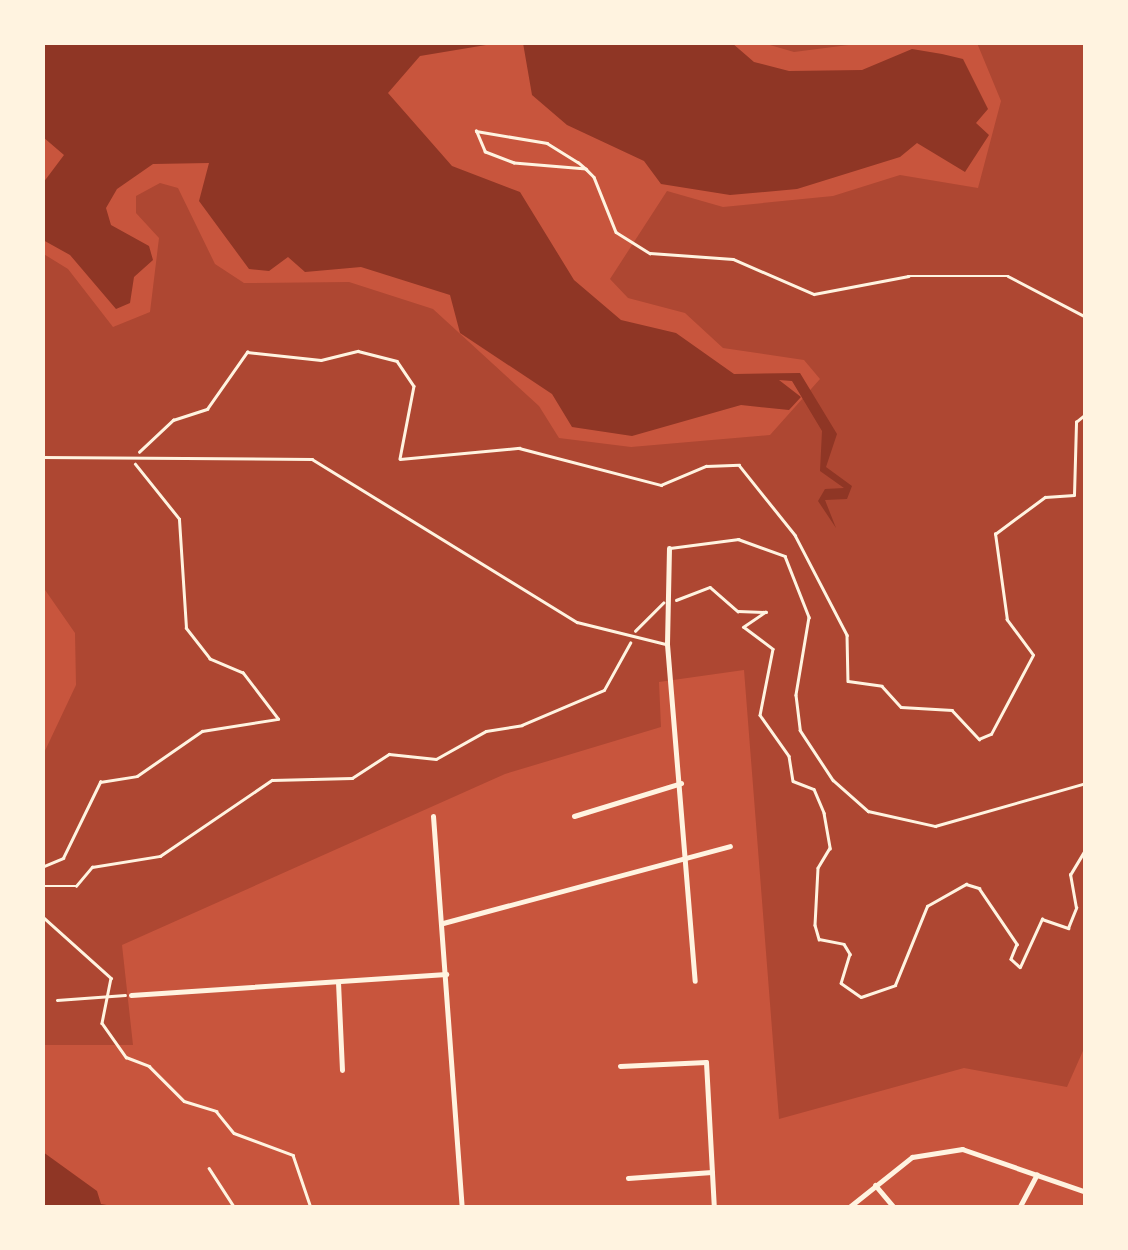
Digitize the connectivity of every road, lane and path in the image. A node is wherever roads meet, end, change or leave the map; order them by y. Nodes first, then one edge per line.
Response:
1 (586, 169) junction
2 (1086, 317) edge
3 (1086, 414) edge
4 (42, 457) edge
5 (135, 458) junction
6 (669, 548) joint
7 (667, 602) junction
8 (632, 640) junction
9 (667, 644) junction
10 (681, 783) junction
11 (1086, 783) edge
12 (434, 816) dead end
13 (574, 816) dead end
14 (730, 846) dead end
15 (1086, 848) edge
16 (686, 860) junction
17 (42, 866) edge
18 (42, 886) edge
19 (42, 916) edge
20 (442, 923) junction
21 (446, 974) junction
22 (695, 981) dead end
23 (338, 982) junction
24 (132, 995) joint
25 (112, 996) junction
26 (57, 1000) dead end
27 (620, 1066) dead end
28 (342, 1070) dead end
29 (209, 1168) dead end
30 (712, 1172) junction
31 (1037, 1174) junction
32 (628, 1178) dead end
33 (875, 1185) junction
34 (1086, 1192) edge
35 (236, 1208) edge
36 (312, 1208) edge
37 (462, 1208) edge
38 (714, 1208) edge
39 (848, 1208) edge
40 (894, 1208) edge
41 (1018, 1208) edge

1 - 1 lane
1 - 2 lane
3 - 5 path
4 - 5 lane
5 - 8 lane
5 - 17 path
6 - 7 street
6 - 11 lane
7 - 8 path
7 - 9 street
7 - 15 path
8 - 9 lane
8 - 18 path
9 - 10 street
10 - 13 street
10 - 16 street
12 - 20 street
14 - 16 street
16 - 20 street
16 - 22 street
19 - 25 path
20 - 21 street
21 - 23 street
21 - 37 street
23 - 24 street
23 - 28 street
24 - 25 path
25 - 26 path
25 - 36 path
27 - 30 street
29 - 35 path
30 - 32 street
30 - 38 street
31 - 33 street
31 - 34 street
31 - 41 street
33 - 39 street
33 - 40 street

